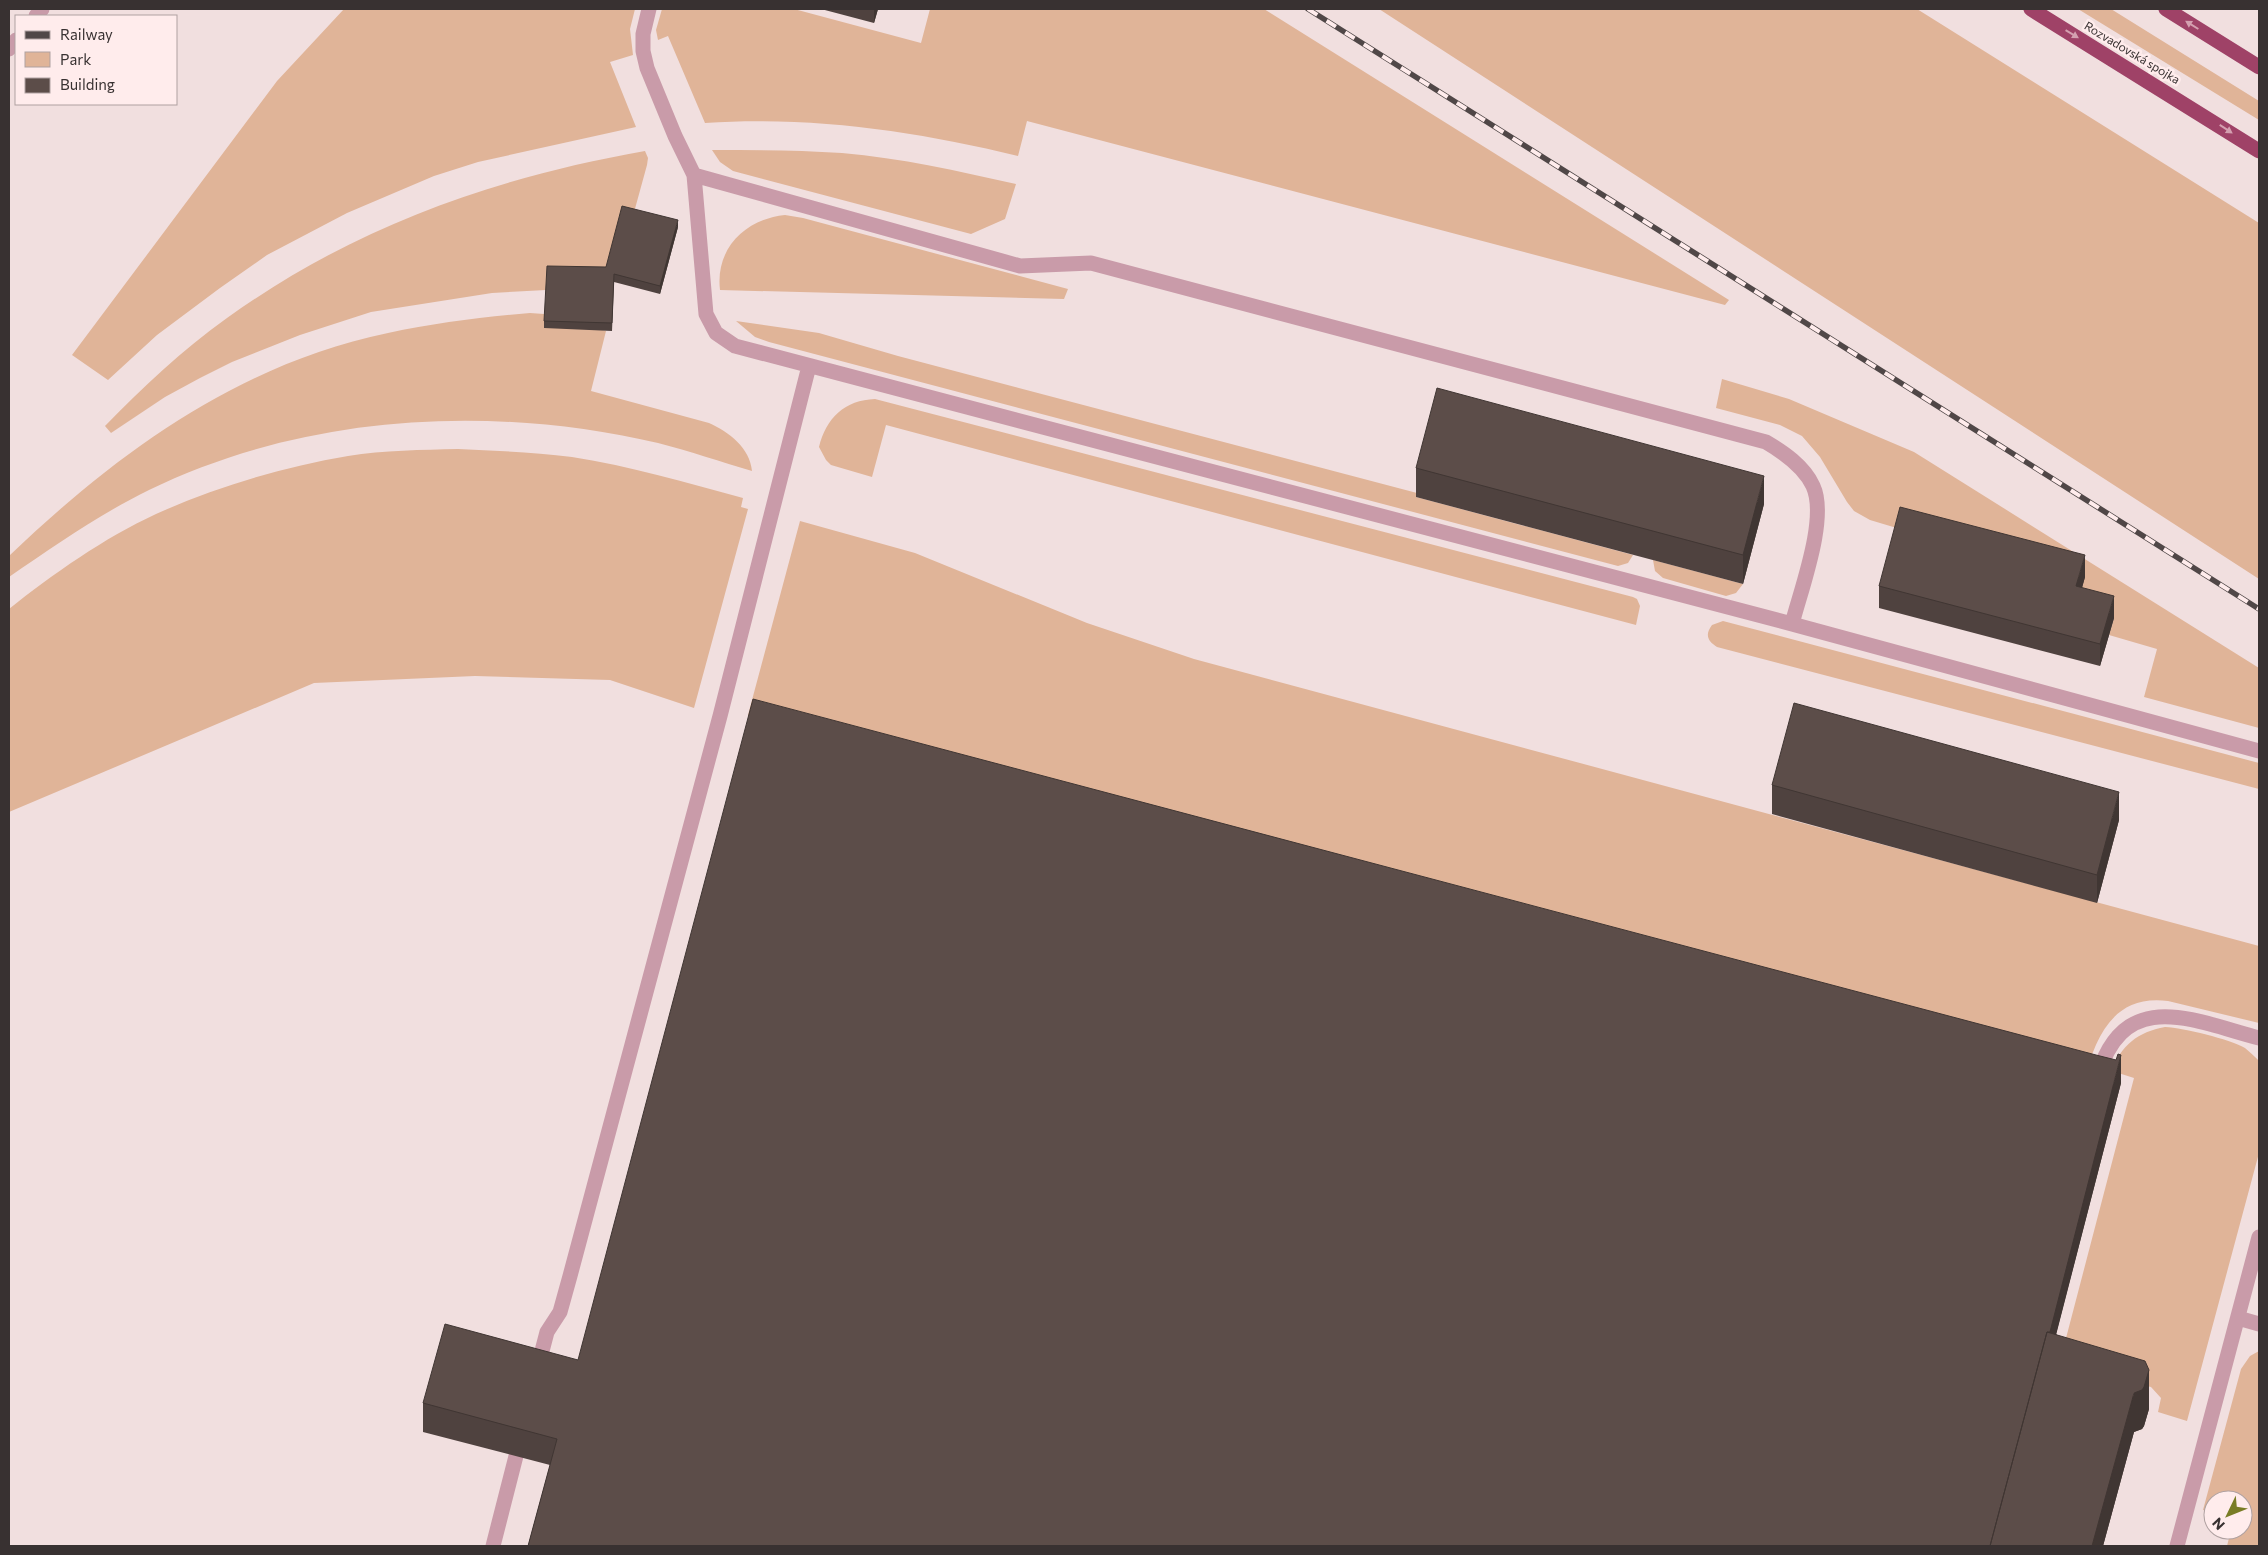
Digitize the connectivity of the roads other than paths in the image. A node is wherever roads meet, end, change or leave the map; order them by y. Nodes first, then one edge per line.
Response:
1 (649, 9) edge
2 (2030, 9) edge
3 (2166, 9) edge
4 (2259, 66) edge
5 (2259, 150) edge
6 (694, 175) junction
7 (809, 366) junction
8 (1792, 624) junction
9 (2259, 751) edge
10 (2259, 1038) edge
11 (2096, 1084) edge
12 (2259, 1237) edge
13 (2238, 1318) junction
14 (2259, 1324) edge
15 (536, 1377) edge
16 (516, 1456) edge
17 (494, 1546) edge
18 (2177, 1546) edge

1 - 6 lane
2 -> 5 highway, Rozvadovská spojka
4 -> 3 highway
6 - 7 lane
6 - 8 lane
7 - 8 lane
7 - 15 lane
8 - 9 lane
10 - 11 lane
12 - 13 lane
13 - 14 lane
13 - 18 lane
16 - 17 lane

